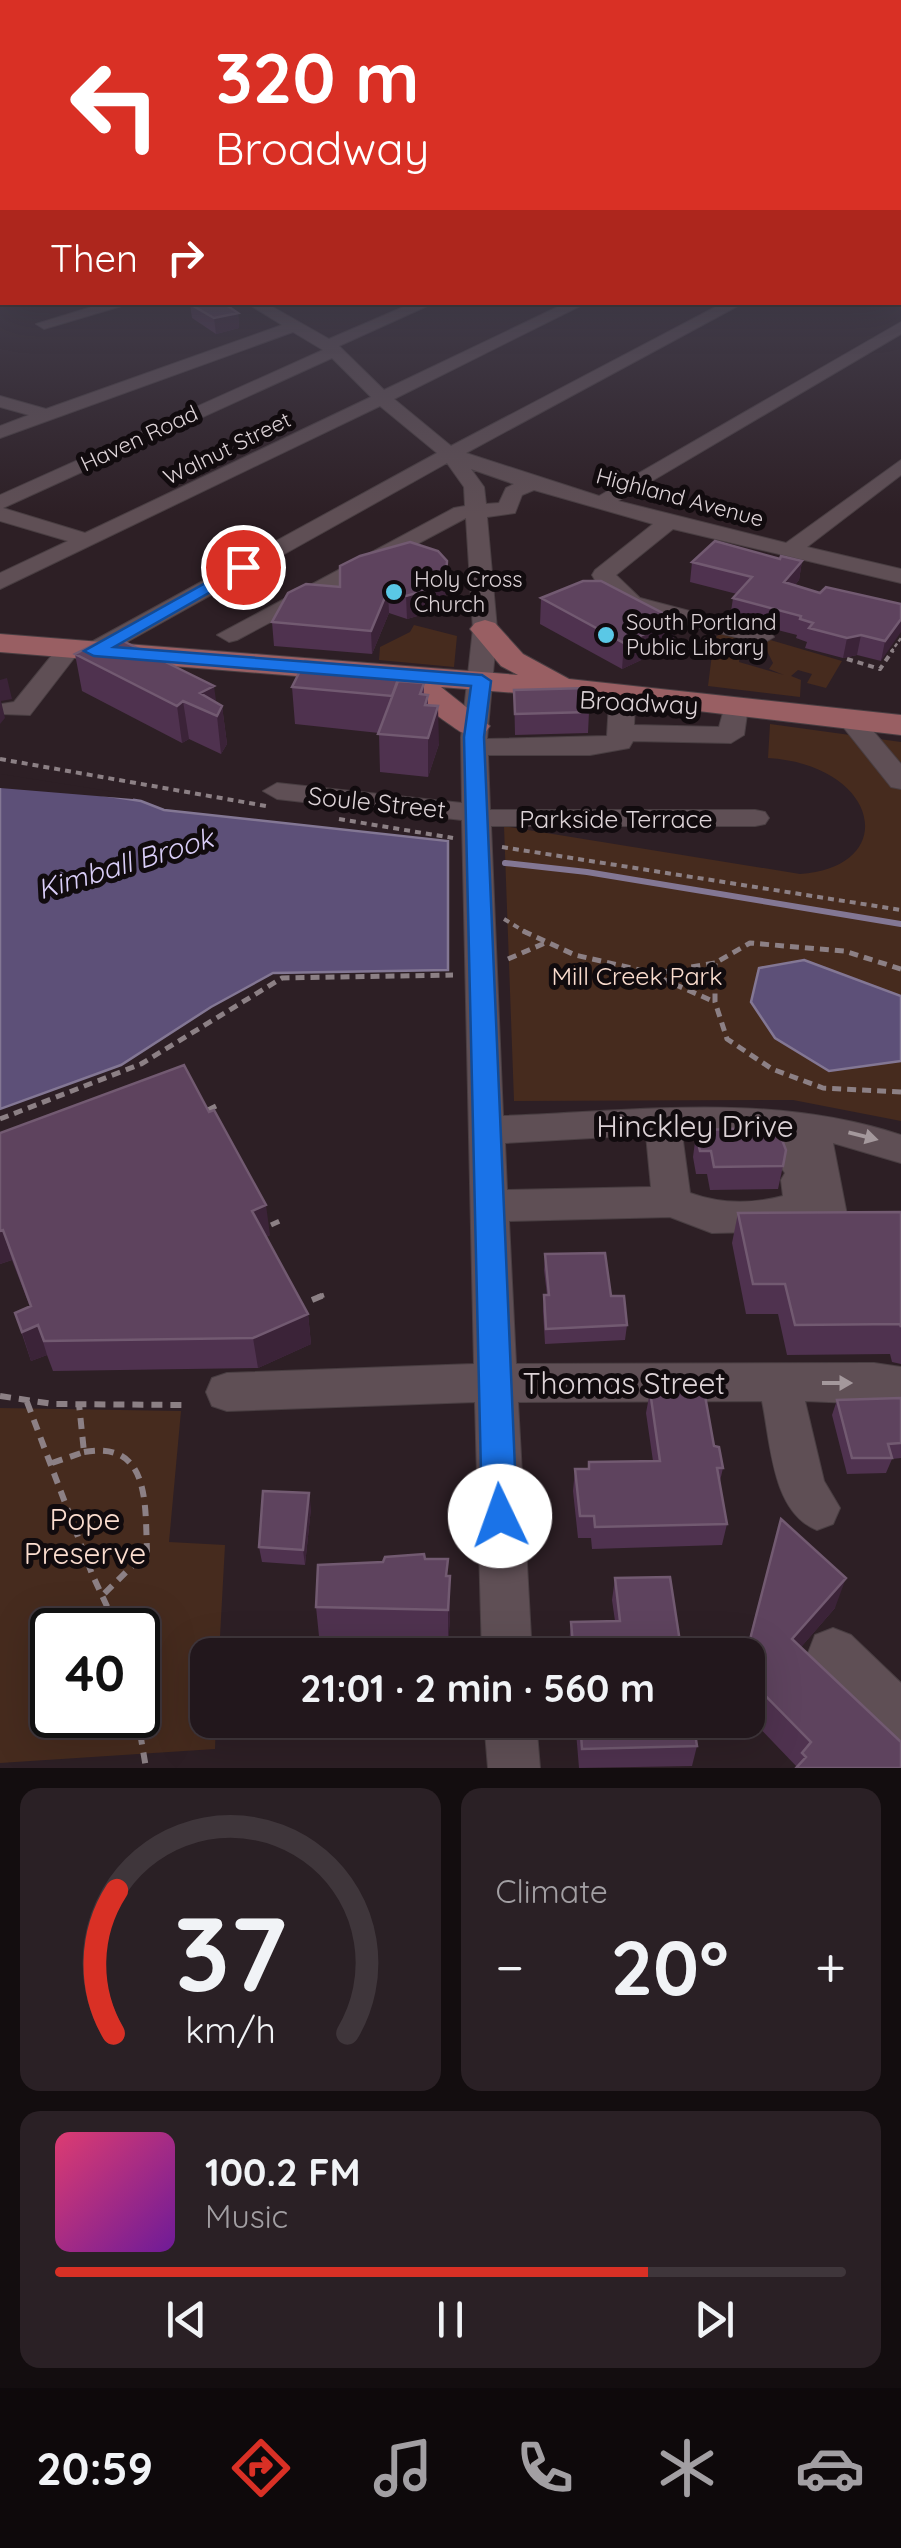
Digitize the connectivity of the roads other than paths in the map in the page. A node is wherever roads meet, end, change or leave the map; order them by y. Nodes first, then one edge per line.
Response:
1 (229, 350) edge
2 (328, 350) edge
3 (333, 350) edge
4 (481, 350) edge
5 (648, 350) edge
6 (863, 350) edge
7 (381, 397) junction
8 (0, 400) edge
9 (46, 415) junction
10 (0, 432) edge
11 (450, 454) junction
12 (901, 466) edge
13 (532, 483) junction
14 (600, 503) junction
15 (0, 504) edge
16 (476, 509) junction
17 (0, 514) edge
18 (668, 522) junction
19 (86, 540) junction
20 (789, 552) junction
21 (840, 563) junction
22 (609, 568) junction
23 (0, 582) edge
24 (898, 585) edge
25 (826, 586) edge
26 (590, 598) edge
27 (484, 629) junction
28 (230, 635) dead end
29 (762, 638) dead end
30 (0, 643) edge
31 (81, 650) junction
32 (320, 671) junction
33 (410, 684) junction
34 (481, 686) junction
35 (582, 689) junction
36 (728, 707) junction
37 (11, 709) dead end
38 (621, 718) junction
39 (850, 718) junction
40 (901, 724) edge
41 (474, 737) junction
42 (901, 781) edge
43 (275, 799) road end
44 (755, 818) dead end
45 (477, 829) junction
46 (663, 1123) junction
47 (801, 1125) junction
48 (486, 1130) junction
49 (901, 1149) edge
50 (672, 1202) junction
51 (489, 1206) junction
52 (770, 1216) junction
53 (495, 1383) junction
54 (778, 1383) junction
55 (901, 1386) edge
56 (227, 1392) dead end
57 (817, 1508) dead end
58 (506, 1638) edge
59 (833, 1653) dead end
60 (901, 1718) edge
61 (512, 1738) edge
62 (514, 1768) edge

1 - 9 street
2 - 15 street, Haven Road
3 - 7 street
4 - 7 street, Walnut Street
5 - 11 street
6 - 14 street
7 - 11 street
7 - 19 street, Walnut Street
8 - 9 street
9 - 10 street
11 - 13 street, Highland Avenue
11 - 16 street
11 - 31 street
12 - 20 street
13 - 14 street, Highland Avenue
13 - 16 street
14 - 18 street, Highland Avenue
16 - 27 street
16 - 28 street
17 - 19 street
18 - 20 street, Highland Avenue
18 - 22 street
19 - 23 street, Walnut Street
20 - 21 street, Highland Avenue
21 - 24 street, Highland Avenue
21 - 25 street
22 - 26 street
22 - 29 street
27 - 34 street
27 - 35 main road
30 - 31 main road, Broadway
31 - 32 main road, Broadway
31 - 37 street
32 - 33 main road, Broadway
32 - 34 main road, Broadway
33 - 34 main road, Broadway
33 - 41 main road
34 - 35 main road, Broadway
34 - 38 main road, Broadway
34 - 41 street
35 - 36 main road, Broadway
36 - 38 main road, Broadway
36 - 39 main road, Broadway
38 - 41 street
39 - 40 main road, Broadway
39 - 42 street
41 - 45 street
43 - 45 street, Soule Street
44 - 45 street, Parkside Terrace
45 - 48 street
46 - 47 street, Hinckley Drive
46 - 48 street, Hinckley Drive
46 - 50 street
47 -> 49 street, Hinckley Drive
47 - 52 street
47 - 52 street
48 - 51 street
50 - 51 street
50 - 52 street
51 - 53 street
53 - 54 street, Thomas Street
53 - 56 street, Thomas Street
53 - 58 street
54 -> 55 street, Thomas Street
54 - 57 street
59 - 60 street
61 - 62 street

